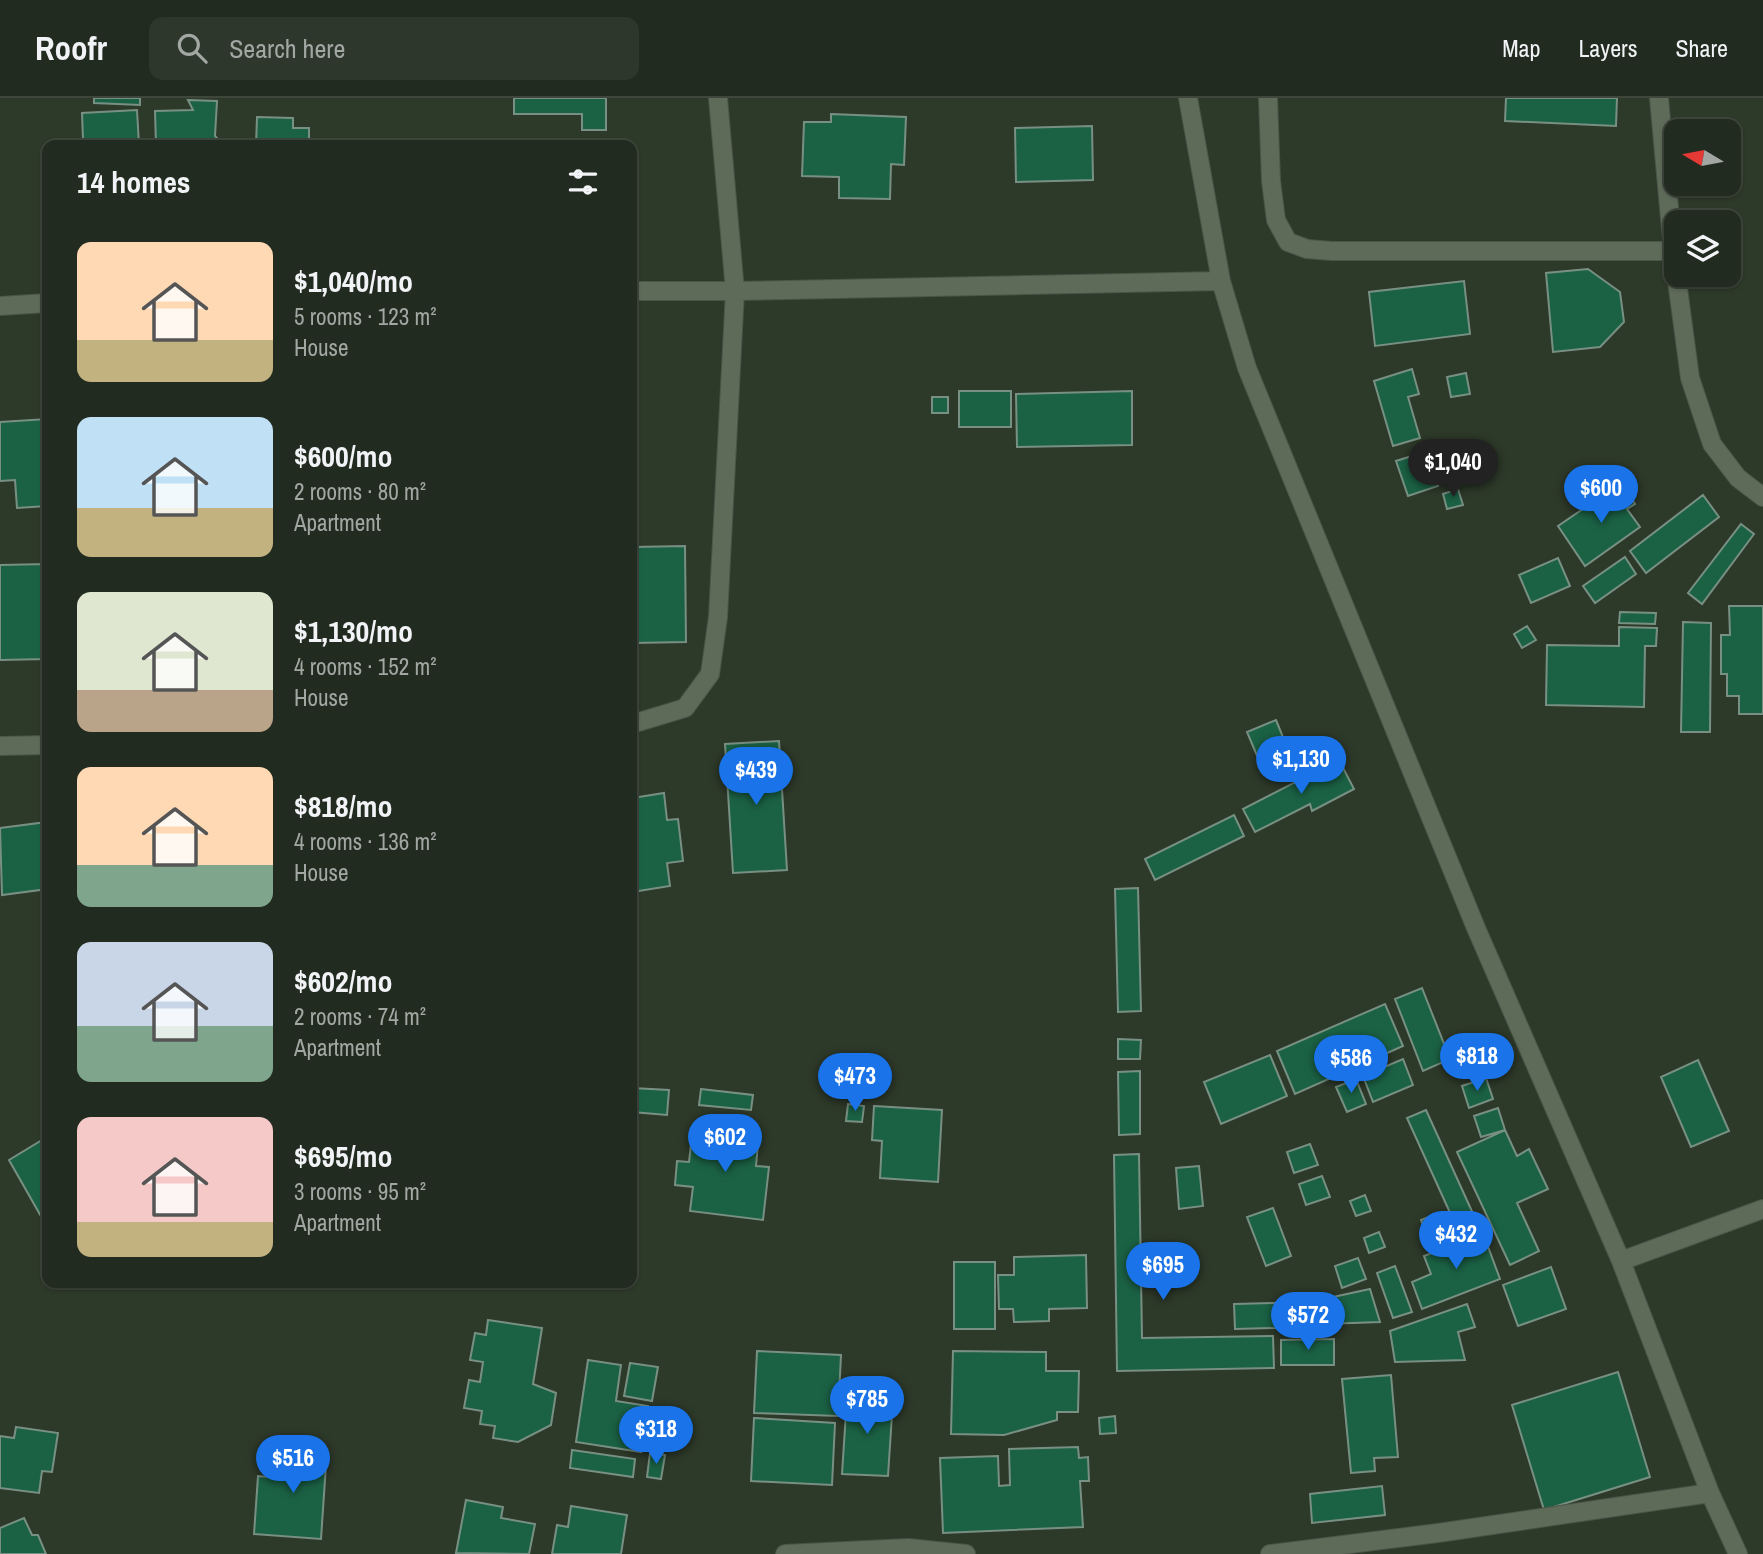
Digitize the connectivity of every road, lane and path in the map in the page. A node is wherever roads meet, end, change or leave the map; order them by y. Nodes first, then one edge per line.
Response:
1 (718, 98) edge
2 (1188, 98) edge
3 (1268, 98) edge
4 (1659, 98) edge
5 (1669, 210) edge
6 (1664, 251) edge
7 (1221, 281) junction
8 (1678, 287) edge
9 (637, 291) edge
10 (735, 291) junction
11 (42, 303) edge
12 (0, 306) edge
13 (1763, 497) edge
14 (637, 722) edge
15 (42, 744) edge
16 (0, 746) edge
17 (1763, 1209) edge
18 (1621, 1261) junction
19 (1710, 1493) junction
20 (785, 1554) edge
21 (966, 1554) edge
22 (1270, 1554) edge
23 (1738, 1554) edge

1 - 10 street
2 - 7 street
3 - 6 street
4 - 5 street
7 - 10 street
7 - 18 street
8 - 13 street
9 - 10 street
10 - 14 street
11 - 12 street
15 - 16 street
17 - 18 street
18 - 19 street
19 - 22 street
19 - 23 street
20 - 21 street

